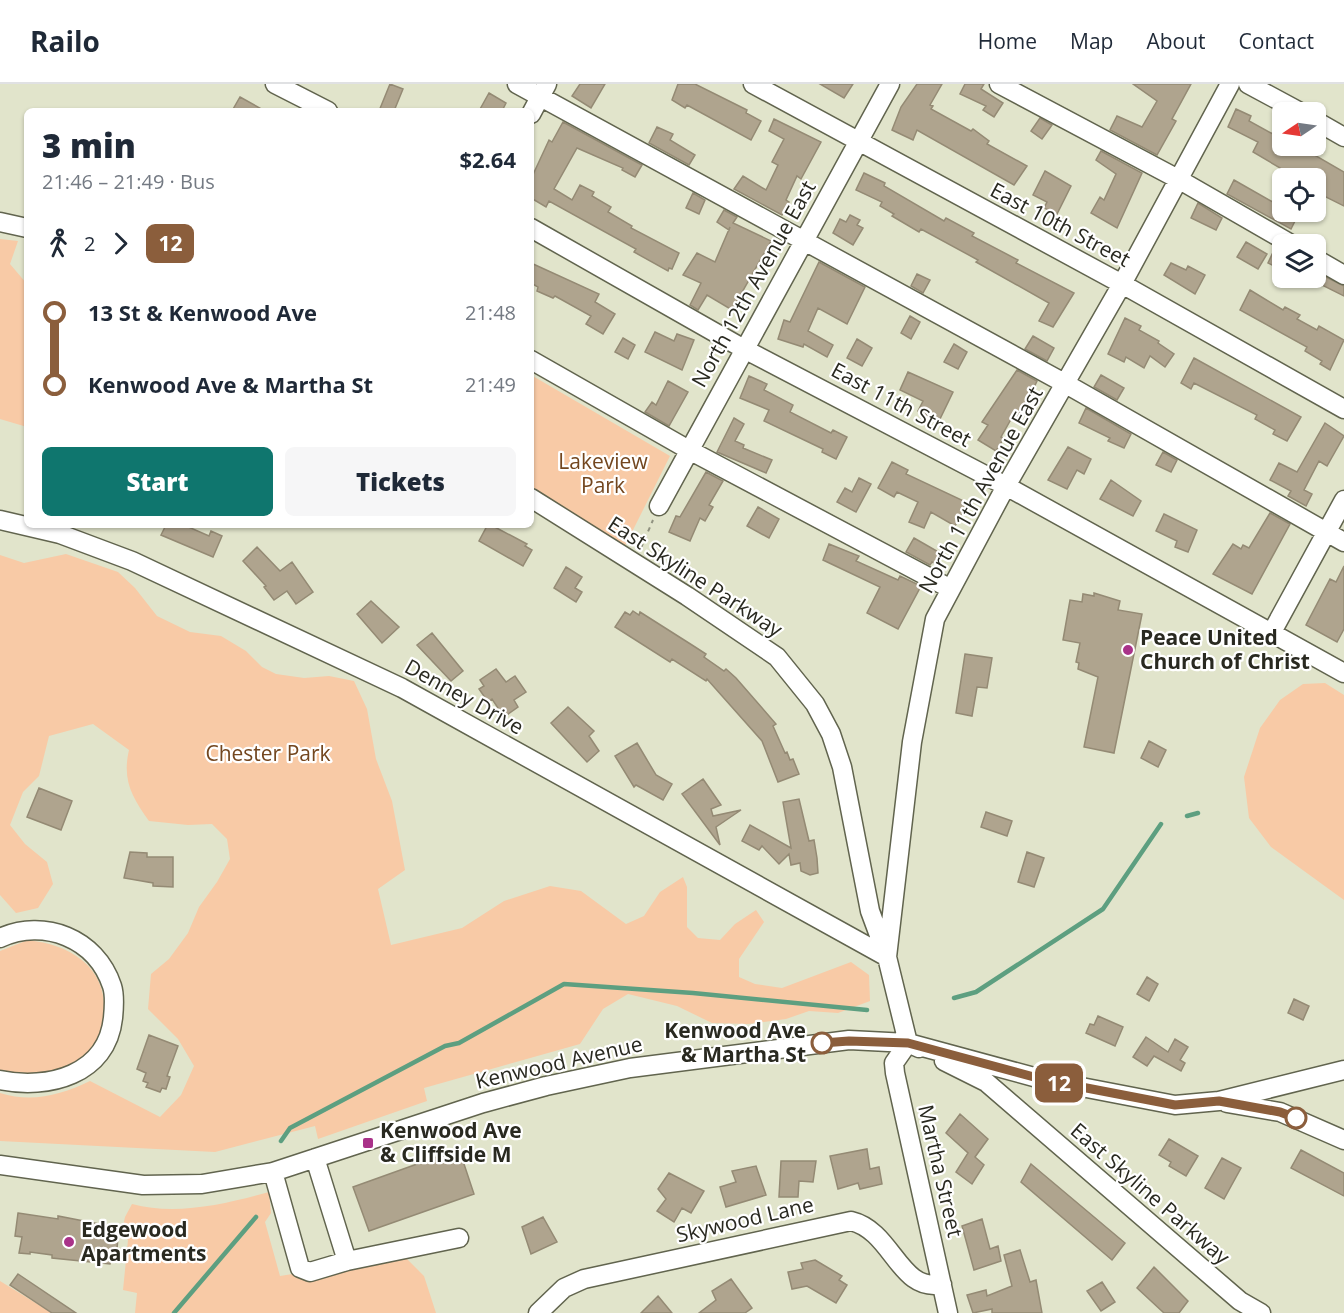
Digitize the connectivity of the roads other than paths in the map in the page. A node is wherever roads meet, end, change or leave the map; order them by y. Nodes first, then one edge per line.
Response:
1 (274, 84) edge
2 (517, 84) edge
3 (753, 84) edge
4 (890, 84) edge
5 (999, 84) edge
6 (1230, 84) edge
7 (1248, 84) edge
8 (543, 90) edge
9 (1281, 102) edge
10 (322, 108) edge
11 (534, 108) edge
12 (1326, 127) edge
13 (1344, 137) edge
14 (858, 142) junction
15 (1178, 179) junction
16 (0, 222) edge
17 (24, 227) edge
18 (534, 230) edge
19 (1274, 234) edge
20 (802, 242) junction
21 (1326, 265) edge
22 (1344, 275) edge
23 (1122, 284) junction
24 (744, 349) junction
25 (534, 362) edge
26 (1066, 384) junction
27 (1344, 409) edge
28 (689, 450) junction
29 (1006, 486) junction
30 (534, 500) edge
31 (1344, 500) edge
32 (659, 506) road end
33 (0, 520) edge
34 (24, 526) edge
35 (34, 528) edge
36 (1327, 533) junction
37 (1344, 542) edge
38 (951, 589) junction
39 (1272, 632) junction
40 (1344, 674) edge
41 (0, 938) edge
42 (887, 957) junction
43 (908, 1043) junction
44 (1344, 1070) edge
45 (0, 1080) edge
46 (1219, 1101) junction
47 (1344, 1140) edge
48 (315, 1158) junction
49 (0, 1165) edge
50 (273, 1172) junction
51 (459, 1238) dead end
52 (347, 1261) junction
53 (942, 1284) junction
54 (1234, 1307) edge
55 (540, 1310) edge
56 (948, 1313) edge
57 (1261, 1313) edge

1 - 10 street
2 - 8 street
3 - 14 street, East 10th Street
4 - 14 street, North 12th Avenue East
5 - 15 street
6 - 15 street, North 11th Avenue East
7 - 9 street
8 - 11 street
8 - 20 street
12 - 13 street
14 - 20 street, North 12th Avenue East
14 - 23 street, East 10th Street
15 - 19 street
15 - 23 street, North 11th Avenue East
16 - 17 street
18 - 24 street, East 11th Street
20 - 24 street, North 12th Avenue East
20 - 26 street
21 - 22 street
23 - 26 street, North 11th Avenue East
23 - 27 street, East 10th Street
24 - 28 street, North 12th Avenue East
24 - 29 street, East 11th Street
25 - 28 street
26 - 29 street, North 11th Avenue East
26 - 36 street
28 - 32 street, North 12th Avenue East
28 - 38 street
29 - 38 street, North 11th Avenue East
29 - 39 street, East 11th Street
30 - 42 street, East Skyline Parkway
31 - 36 street
33 - 34 street, Denney Drive
35 - 42 street, Denney Drive
36 - 37 street
36 - 39 street
38 - 42 street, North 11th Avenue East
39 - 40 street, East 11th Street
41 - 45 street
42 - 43 street, East Skyline Parkway
43 - 46 street, Kenwood Avenue
43 - 48 street, Kenwood Avenue
43 - 53 street, Martha Street
43 - 54 street, East Skyline Parkway
44 - 46 street, Kenwood Avenue
46 - 47 street
48 - 50 street, Kenwood Avenue
48 - 52 street
49 - 50 street, Kenwood Avenue
50 - 52 street
51 - 52 street
53 - 55 street, Skywood Lane
53 - 56 street, Martha Street
54 - 57 street, East Skyline Parkway

